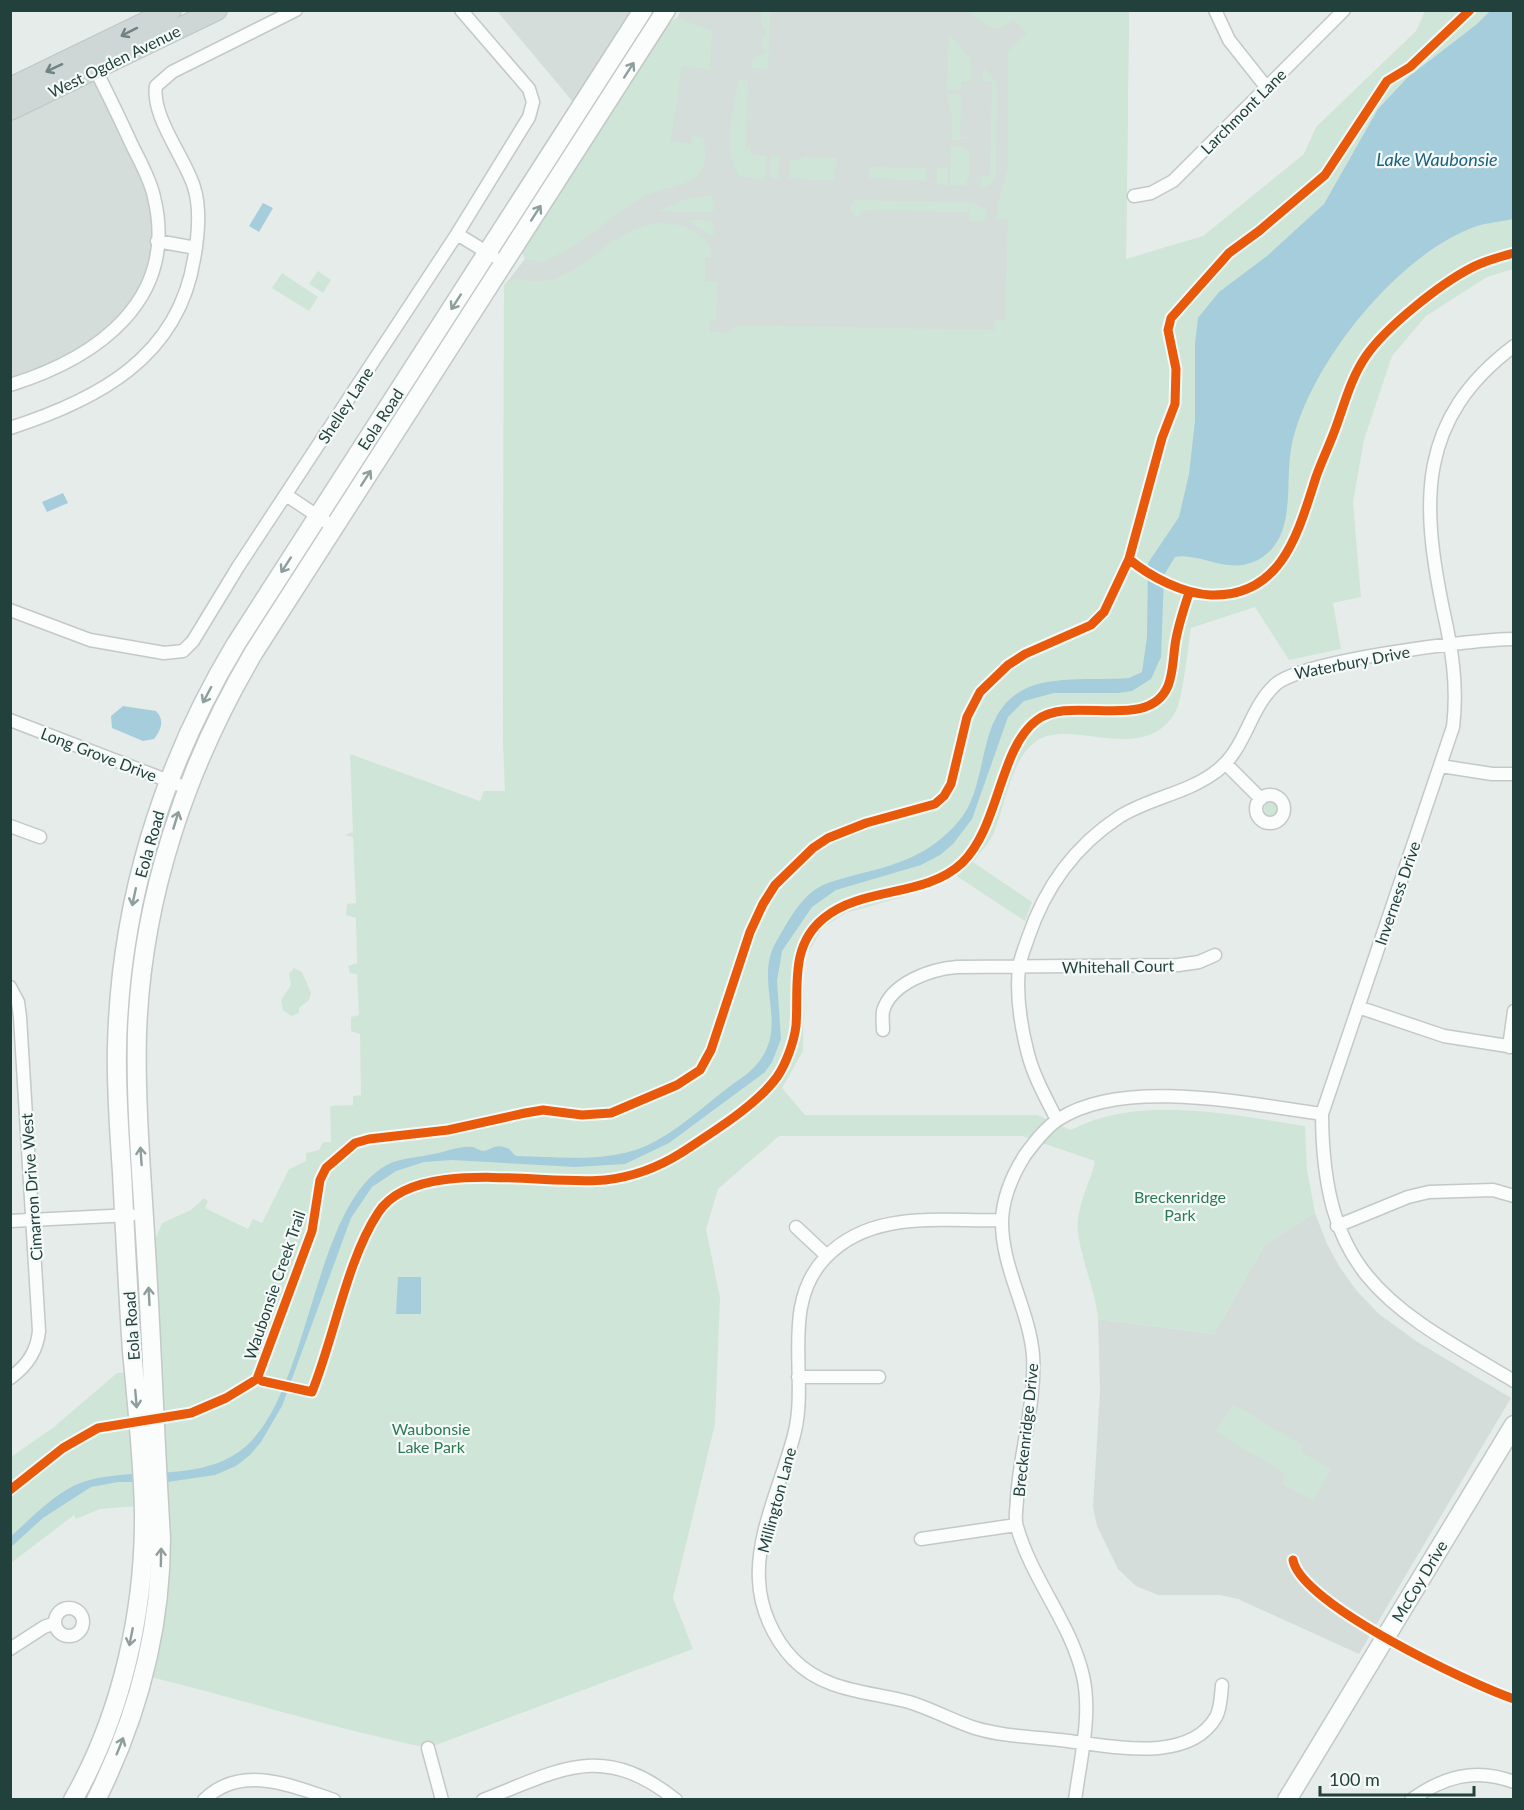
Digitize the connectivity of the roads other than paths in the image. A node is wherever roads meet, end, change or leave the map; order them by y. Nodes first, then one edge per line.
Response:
1 (171, 10) edge
2 (217, 10) edge
3 (296, 10) edge
4 (461, 10) edge
5 (643, 10) edge
6 (666, 10) edge
7 (1215, 10) edge
8 (1344, 10) edge
9 (91, 62) junction
10 (10, 88) edge
11 (1267, 88) junction
12 (10, 110) edge
13 (1134, 196) dead end
14 (457, 234) junction
15 (157, 242) junction
16 (196, 248) junction
17 (488, 253) junction
18 (505, 262) junction
19 (1514, 346) edge
20 (10, 385) edge
21 (10, 428) edge
22 (286, 495) junction
23 (318, 516) junction
24 (334, 527) junction
25 (10, 610) edge
26 (1514, 639) edge
27 (1451, 644) junction
28 (10, 720) edge
29 (1226, 764) junction
30 (1441, 766) junction
31 (1514, 774) edge
32 (168, 781) junction
33 (187, 788) junction
34 (1261, 798) dead end
35 (10, 826) edge
36 (40, 837) dead end
37 (1215, 955) dead end
38 (1019, 967) junction
39 (10, 987) edge
40 (1358, 1007) junction
41 (1514, 1011) edge
42 (883, 1030) dead end
43 (1511, 1047) edge
44 (1322, 1114) junction
45 (1057, 1120) junction
46 (1514, 1196) edge
47 (144, 1214) junction
48 (124, 1215) junction
49 (33, 1220) junction
50 (1002, 1220) junction
51 (10, 1221) edge
52 (1337, 1226) junction
53 (796, 1227) dead end
54 (827, 1256) junction
55 (798, 1377) junction
56 (879, 1377) dead end
57 (10, 1378) edge
58 (1514, 1381) edge
59 (1514, 1425) edge
60 (148, 1458) junction
61 (150, 1494) junction
62 (1016, 1524) junction
63 (921, 1539) dead end
64 (55, 1623) dead end
65 (10, 1649) edge
66 (1222, 1685) dead end
67 (1083, 1743) junction
68 (428, 1748) dead end
69 (1514, 1782) edge
70 (73, 1800) edge
71 (96, 1800) edge
72 (204, 1800) edge
73 (334, 1800) edge
74 (442, 1800) edge
75 (483, 1800) edge
76 (676, 1800) edge
77 (1075, 1800) edge
78 (1287, 1800) edge
79 (1411, 1800) edge

1 -> 9 main road, West Ogden Avenue
2 - 9 main road, West Ogden Avenue
3 - 16 street
4 - 14 street, Shelley Lane
5 - 17 main road, Eola Road
18 -> 6 main road, Eola Road
7 - 11 street
8 - 11 street, Larchmont Lane
9 -> 10 main road, West Ogden Avenue
9 - 12 main road, West Ogden Avenue
9 - 15 street
11 - 13 street, Larchmont Lane
14 - 17 street
14 - 22 street, Shelley Lane
15 - 16 street
15 - 20 street
16 - 21 street
17 - 18 street
17 -> 23 main road, Eola Road
24 -> 18 main road, Eola Road
19 - 27 street, Inverness Drive
22 - 23 street
22 - 25 street, Shelley Lane
23 - 24 street
23 -> 32 main road, Eola Road
24 - 33 main road, Eola Road
26 - 27 street, Waterbury Drive
27 - 29 street, Waterbury Drive
27 - 30 street, Inverness Drive
28 - 32 street, Long Grove Drive
29 - 34 street
29 - 38 street, Waterbury Drive
30 - 31 street
30 - 40 street, Inverness Drive
32 - 33 street, Long Grove Drive
32 -> 48 main road, Eola Road
47 -> 33 main road, Eola Road
35 - 36 street
37 - 38 street, Whitehall Court
38 - 42 street, Whitehall Court
38 - 45 street, Waterbury Drive
39 - 49 street, Cimarron Drive West
40 - 43 street
40 - 44 street, Inverness Drive
41 - 43 street
44 - 45 street, Breckenridge Drive
44 - 52 street, Inverness Drive
45 - 50 street, Breckenridge Drive
46 - 52 street
47 - 48 street
60 -> 47 main road, Eola Road
48 - 49 street
48 -> 60 main road, Eola Road
49 - 51 street
49 - 57 street, Cimarron Drive West
50 - 54 street, Millington Lane
50 - 62 street, Breckenridge Drive
52 - 58 street, Inverness Drive
53 - 54 street
54 - 55 street, Millington Lane
55 - 56 street
55 - 67 street, Millington Lane
59 - 78 main road, McCoy Drive
60 - 61 main road, Eola Road
61 -> 70 main road, Eola Road
71 -> 61 main road, Eola Road
62 - 63 street
62 - 67 street, Breckenridge Drive
64 - 65 street
66 - 67 street, Millington Lane
67 - 77 street, Breckenridge Drive
68 - 74 street
69 - 79 street
72 - 73 street
75 - 76 street

